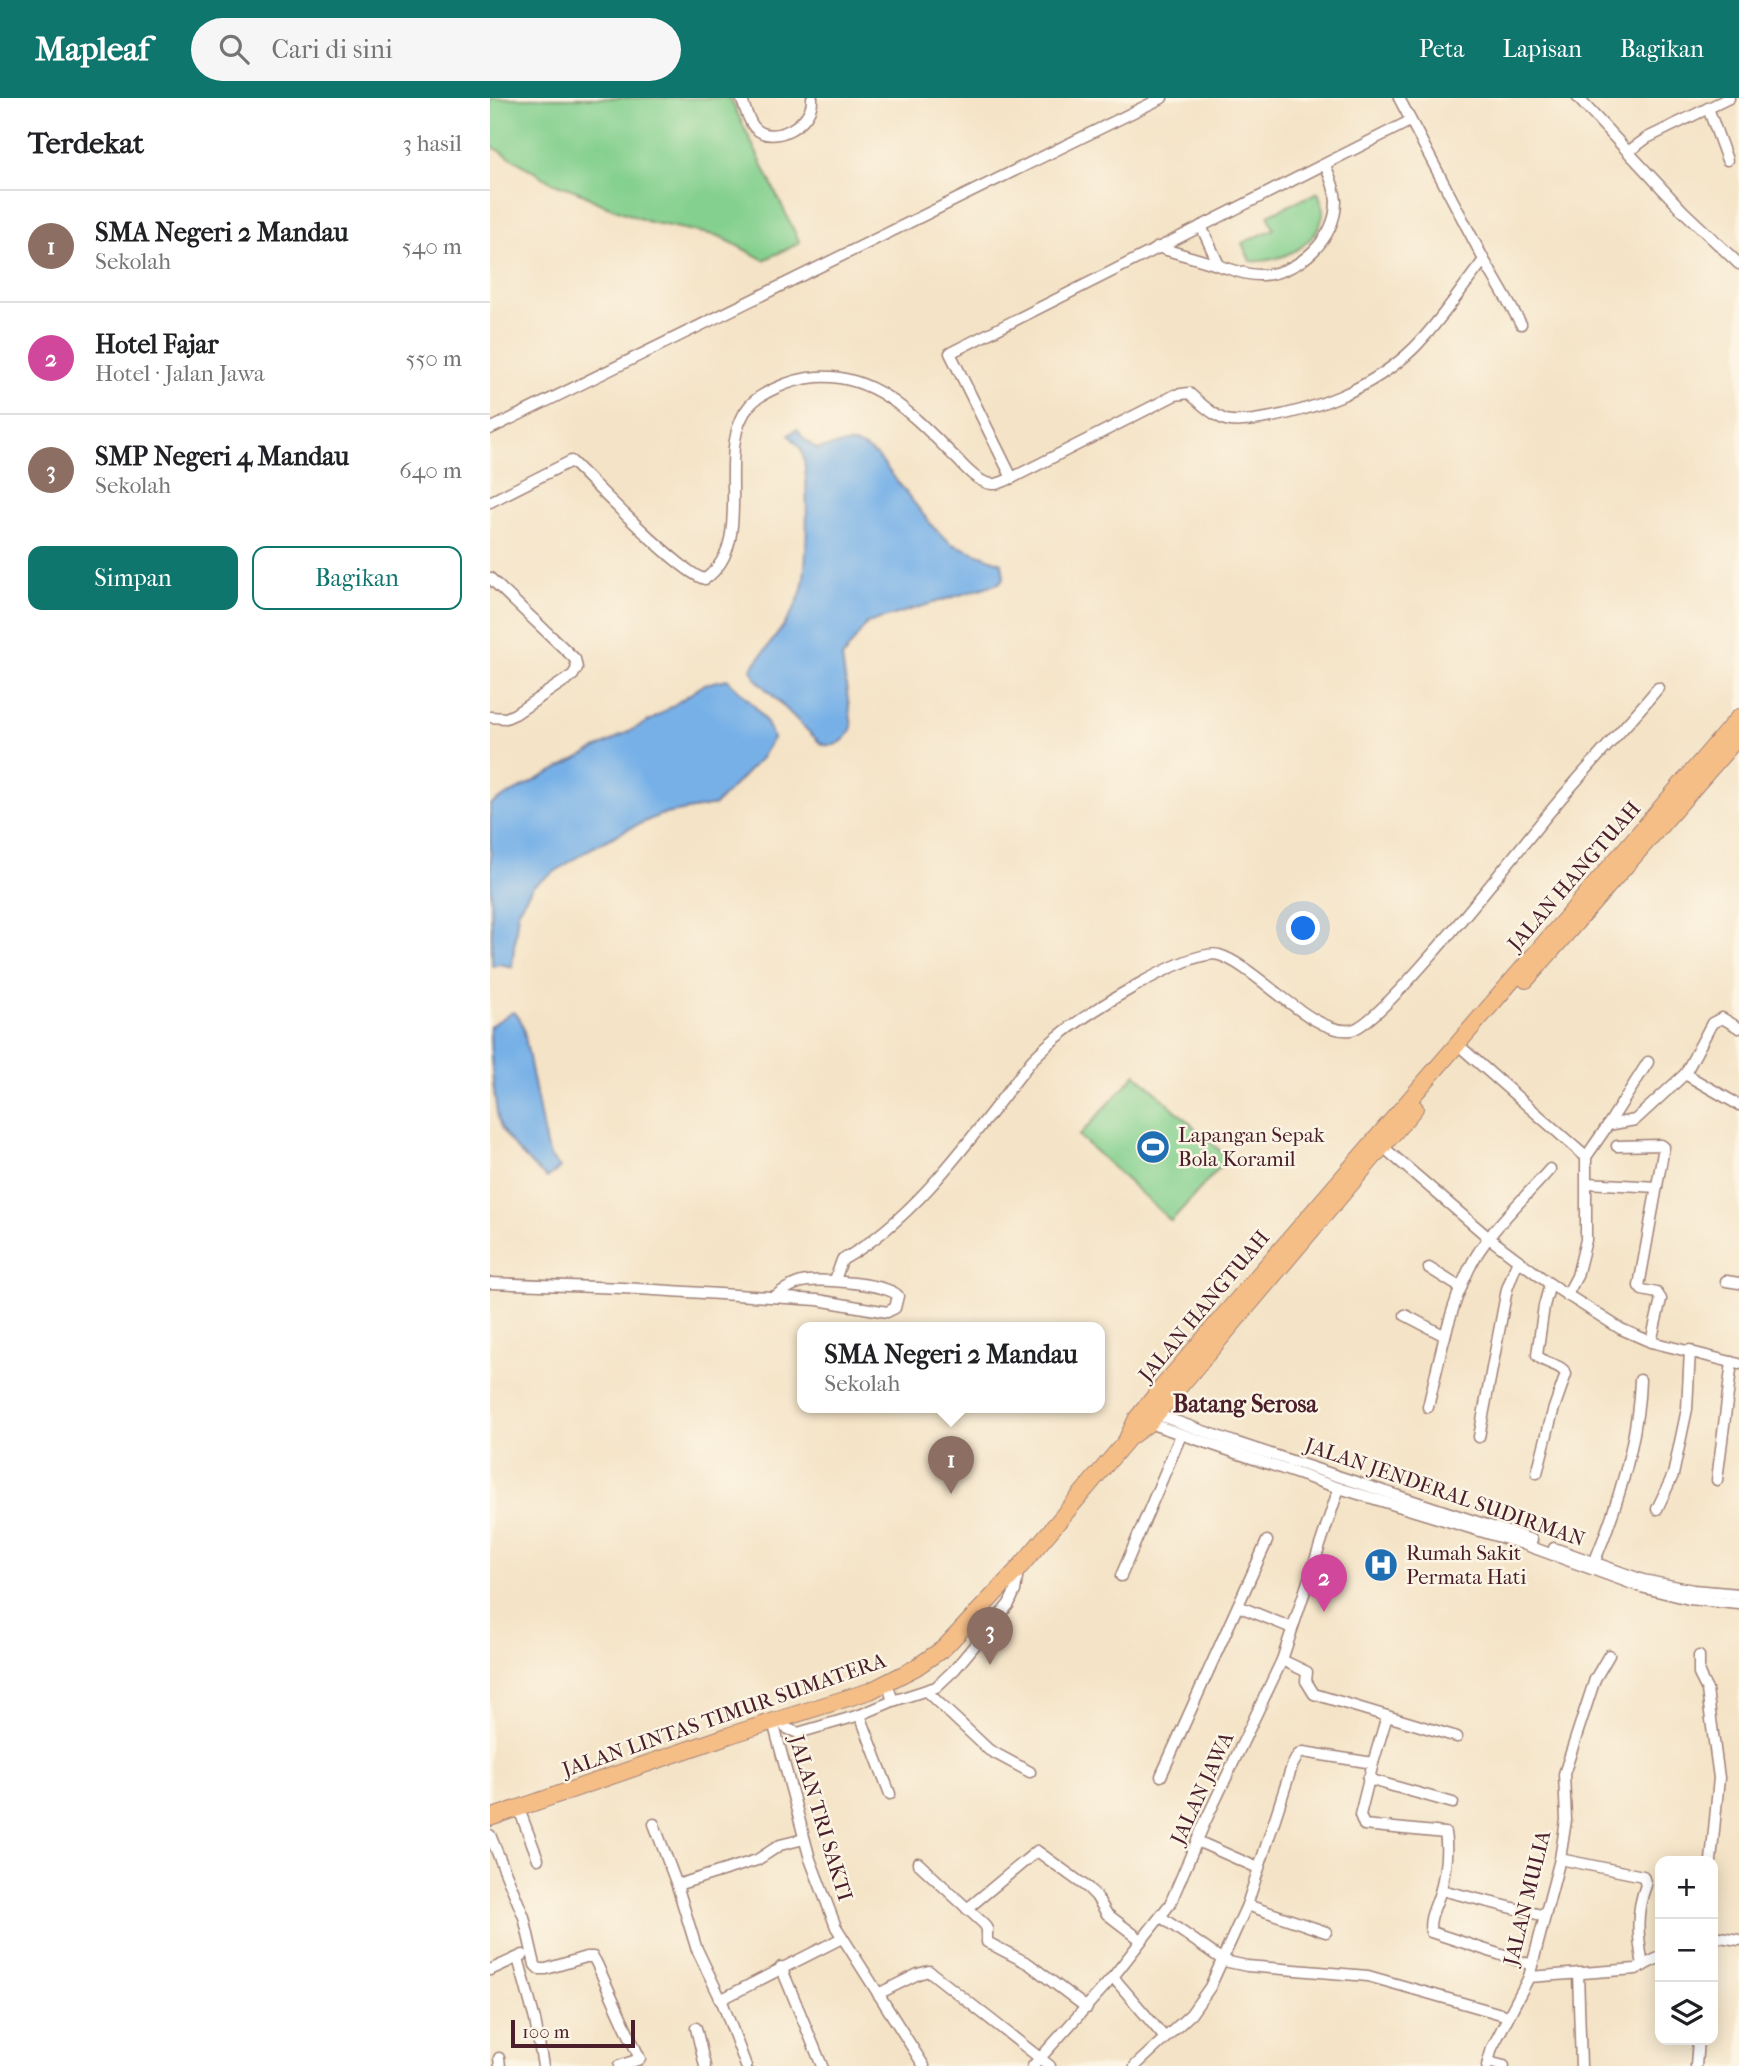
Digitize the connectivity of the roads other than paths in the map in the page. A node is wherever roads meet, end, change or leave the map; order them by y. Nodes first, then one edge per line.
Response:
1 (741, 98) edge
2 (812, 98) edge
3 (1162, 98) edge
4 (1399, 98) edge
5 (1578, 98) edge
6 (1729, 98) edge
7 (1708, 108) junction
8 (1410, 121) junction
9 (1629, 151) junction
10 (1727, 160) dead end
11 (1325, 165) junction
12 (1200, 226) junction
13 (1158, 247) junction
14 (1484, 260) junction
15 (1739, 264) edge
16 (1219, 265) junction
17 (1521, 324) dead end
18 (490, 429) edge
19 (1012, 478) junction
20 (490, 502) edge
21 (490, 578) edge
22 (1658, 688) dead end
23 (490, 717) edge
24 (1739, 717) edge
25 (1739, 736) edge
26 (1739, 1028) edge
27 (1464, 1051) junction
28 (1648, 1062) dead end
29 (1685, 1074) junction
30 (1739, 1105) edge
31 (1608, 1125) junction
32 (1382, 1146) junction
33 (1617, 1146) dead end
34 (1586, 1157) junction
35 (1550, 1169) dead end
36 (1587, 1183) junction
37 (1657, 1188) junction
38 (1311, 1221) junction
39 (1489, 1238) junction
40 (1518, 1260) junction
41 (1429, 1268) dead end
42 (835, 1280) junction
43 (1726, 1282) dead end
44 (490, 1283) edge
45 (1739, 1283) edge
46 (1550, 1284) junction
47 (1461, 1288) junction
48 (1567, 1295) junction
49 (774, 1297) junction
50 (1405, 1315) dead end
51 (1445, 1336) junction
52 (1651, 1342) junction
53 (1690, 1350) junction
54 (1736, 1363) edge
55 (1640, 1380) dead end
56 (1428, 1407) dead end
57 (1146, 1417) junction
58 (1181, 1434) junction
59 (1479, 1437) dead end
60 (1126, 1441) joint
61 (1301, 1469) junction
62 (1537, 1473) dead end
63 (1717, 1480) dead end
64 (1339, 1488) junction
65 (1657, 1509) dead end
66 (1267, 1541) dead end
67 (1594, 1563) junction
68 (1019, 1568) junction
69 (1121, 1576) dead end
70 (1739, 1594) edge
71 (1707, 1595) junction
72 (1739, 1604) edge
73 (1238, 1606) junction
74 (1292, 1628) junction
75 (1609, 1655) dead end
76 (1699, 1656) dead end
77 (1282, 1660) junction
78 (887, 1683) junction
79 (926, 1691) junction
80 (893, 1701) junction
81 (860, 1715) junction
82 (1387, 1716) junction
83 (776, 1721) junction
84 (1457, 1737) dead end
85 (1373, 1763) junction
86 (1030, 1772) dead end
87 (1161, 1776) dead end
88 (1368, 1779) junction
89 (890, 1794) dead end
90 (1453, 1803) dead end
91 (519, 1809) junction
92 (490, 1818) edge
93 (654, 1824) dead end
94 (490, 1835) edge
95 (804, 1839) junction
96 (1197, 1841) junction
97 (1711, 1856) edge
98 (538, 1859) dead end
99 (1560, 1859) junction
100 (918, 1863) dead end
101 (1258, 1868) junction
102 (677, 1885) junction
103 (1441, 1890) junction
104 (1247, 1905) junction
105 (967, 1909) junction
106 (1545, 1916) junction
107 (1161, 1917) junction
108 (1326, 1932) dead end
109 (1718, 1937) edge
110 (842, 1938) junction
111 (1141, 1940) junction
112 (1739, 1940) edge
113 (532, 1951) junction
114 (517, 1958) junction
115 (1655, 1960) edge
116 (1224, 1961) junction
117 (1532, 1965) junction
118 (1643, 1966) junction
119 (781, 1967) junction
120 (490, 1970) edge
121 (1578, 1973) junction
122 (1113, 1977) junction
123 (1529, 1977) junction
124 (878, 1994) junction
125 (720, 2000) junction
126 (1087, 2008) junction
127 (1508, 2016) junction
128 (696, 2028) dead end
129 (1165, 2038) junction
130 (1698, 2045) edge
131 (641, 2062) edge
132 (1037, 2062) edge
133 (1488, 2064) edge
134 (543, 2066) edge
135 (620, 2066) edge
136 (705, 2066) edge
137 (746, 2066) edge
138 (822, 2066) edge
139 (924, 2066) edge
140 (1051, 2066) edge
141 (1135, 2066) edge
142 (1504, 2066) edge
143 (1581, 2066) edge
144 (1696, 2066) edge

1 - 2 street
3 - 18 street
4 - 8 street
5 - 9 street
6 - 7 street
7 - 9 street
7 - 10 street
8 - 11 street
8 - 14 street
9 - 15 street
11 - 12 street
11 - 16 street
12 - 13 street
12 - 16 street
13 - 16 street
13 - 19 street
14 - 17 street
14 - 19 street
19 - 20 street
21 - 23 street
22 - 42 street
24 - 38 highway, JALAN HANGTUAH
25 - 27 highway, JALAN HANGTUAH
26 - 29 street
27 - 32 highway, JALAN HANGTUAH
27 - 34 street
28 - 31 street
29 - 30 street
29 - 31 street
31 - 34 street
32 - 38 highway, JALAN HANGTUAH
32 - 39 street
33 - 37 street
34 - 36 street
35 - 39 street
36 - 37 street
36 - 48 street
37 - 52 street
38 - 57 highway, JALAN HANGTUAH
39 - 40 street
39 - 47 street
40 - 46 street
40 - 59 street
41 - 47 street
42 - 49 street
42 - 49 street
43 - 45 street
44 - 49 street
46 - 48 street
46 - 62 street
47 - 51 street
48 - 52 street
50 - 51 street
51 - 56 street
52 - 53 street
53 - 54 street
53 - 65 street
54 - 63 street
55 - 67 street
57 - 58 street, JALAN JENDERAL SUDIRMAN
57 - 60 highway, JALAN HANGTUAH
57 - 61 street, JALAN JENDERAL SUDIRMAN
58 - 61 street, JALAN JENDERAL SUDIRMAN
58 - 69 street
60 - 68 highway, JALAN LINTAS TIMUR SUMATERA
61 - 64 street, JALAN JENDERAL SUDIRMAN
61 - 67 street, JALAN JENDERAL SUDIRMAN
64 - 71 street, JALAN JENDERAL SUDIRMAN
64 - 74 street, JALAN JAWA
66 - 73 street
67 - 71 street, JALAN JENDERAL SUDIRMAN
68 - 78 highway, JALAN LINTAS TIMUR SUMATERA
68 - 79 street
70 - 71 street, JALAN JENDERAL SUDIRMAN
71 - 72 street, JALAN JENDERAL SUDIRMAN
73 - 74 street
73 - 87 street
74 - 77 street, JALAN JAWA
75 - 99 street, JALAN MULIA
76 - 97 street
77 - 82 street
77 - 96 street, JALAN JAWA
78 - 80 street
78 - 83 highway, JALAN LINTAS TIMUR SUMATERA
79 - 80 street
79 - 86 street
80 - 81 street
81 - 83 street
81 - 89 street
82 - 84 street
82 - 85 street
83 - 91 highway, JALAN LINTAS TIMUR SUMATERA
83 - 95 street, JALAN TRI SAKTI
85 - 88 street
85 - 101 street
88 - 90 street
88 - 103 street
91 - 92 highway, JALAN LINTAS TIMUR SUMATERA
91 - 98 street
93 - 102 street
94 - 113 street
95 - 102 street
95 - 110 street, JALAN TRI SAKTI
96 - 101 street
96 - 107 street, JALAN JAWA
99 - 106 street, JALAN MULIA
99 - 118 street
100 - 105 street
101 - 104 street
102 - 125 street
103 - 106 street
103 - 117 street
104 - 108 street
104 - 116 street
105 - 111 street
105 - 126 street
106 - 117 street, JALAN MULIA
107 - 111 street, JALAN JAWA
107 - 116 street
109 - 112 street
110 - 119 street
110 - 124 street, JALAN TRI SAKTI
111 - 122 street, JALAN JAWA
113 - 114 street
113 - 131 street
114 - 120 street
114 - 134 street
115 - 118 street
116 - 127 street
116 - 129 street
117 - 123 street, JALAN MULIA
118 - 121 street
119 - 125 street
119 - 138 street
121 - 123 street
121 - 143 street
122 - 126 street, JALAN JAWA
122 - 129 street
123 - 127 street, JALAN MULIA
124 - 132 street
124 - 139 street, JALAN TRI SAKTI
125 - 137 street
126 - 132 street, JALAN JAWA
127 - 133 street, JALAN MULIA
128 - 136 street
129 - 141 street
130 - 144 street
131 - 135 street
132 - 140 street
133 - 142 street

